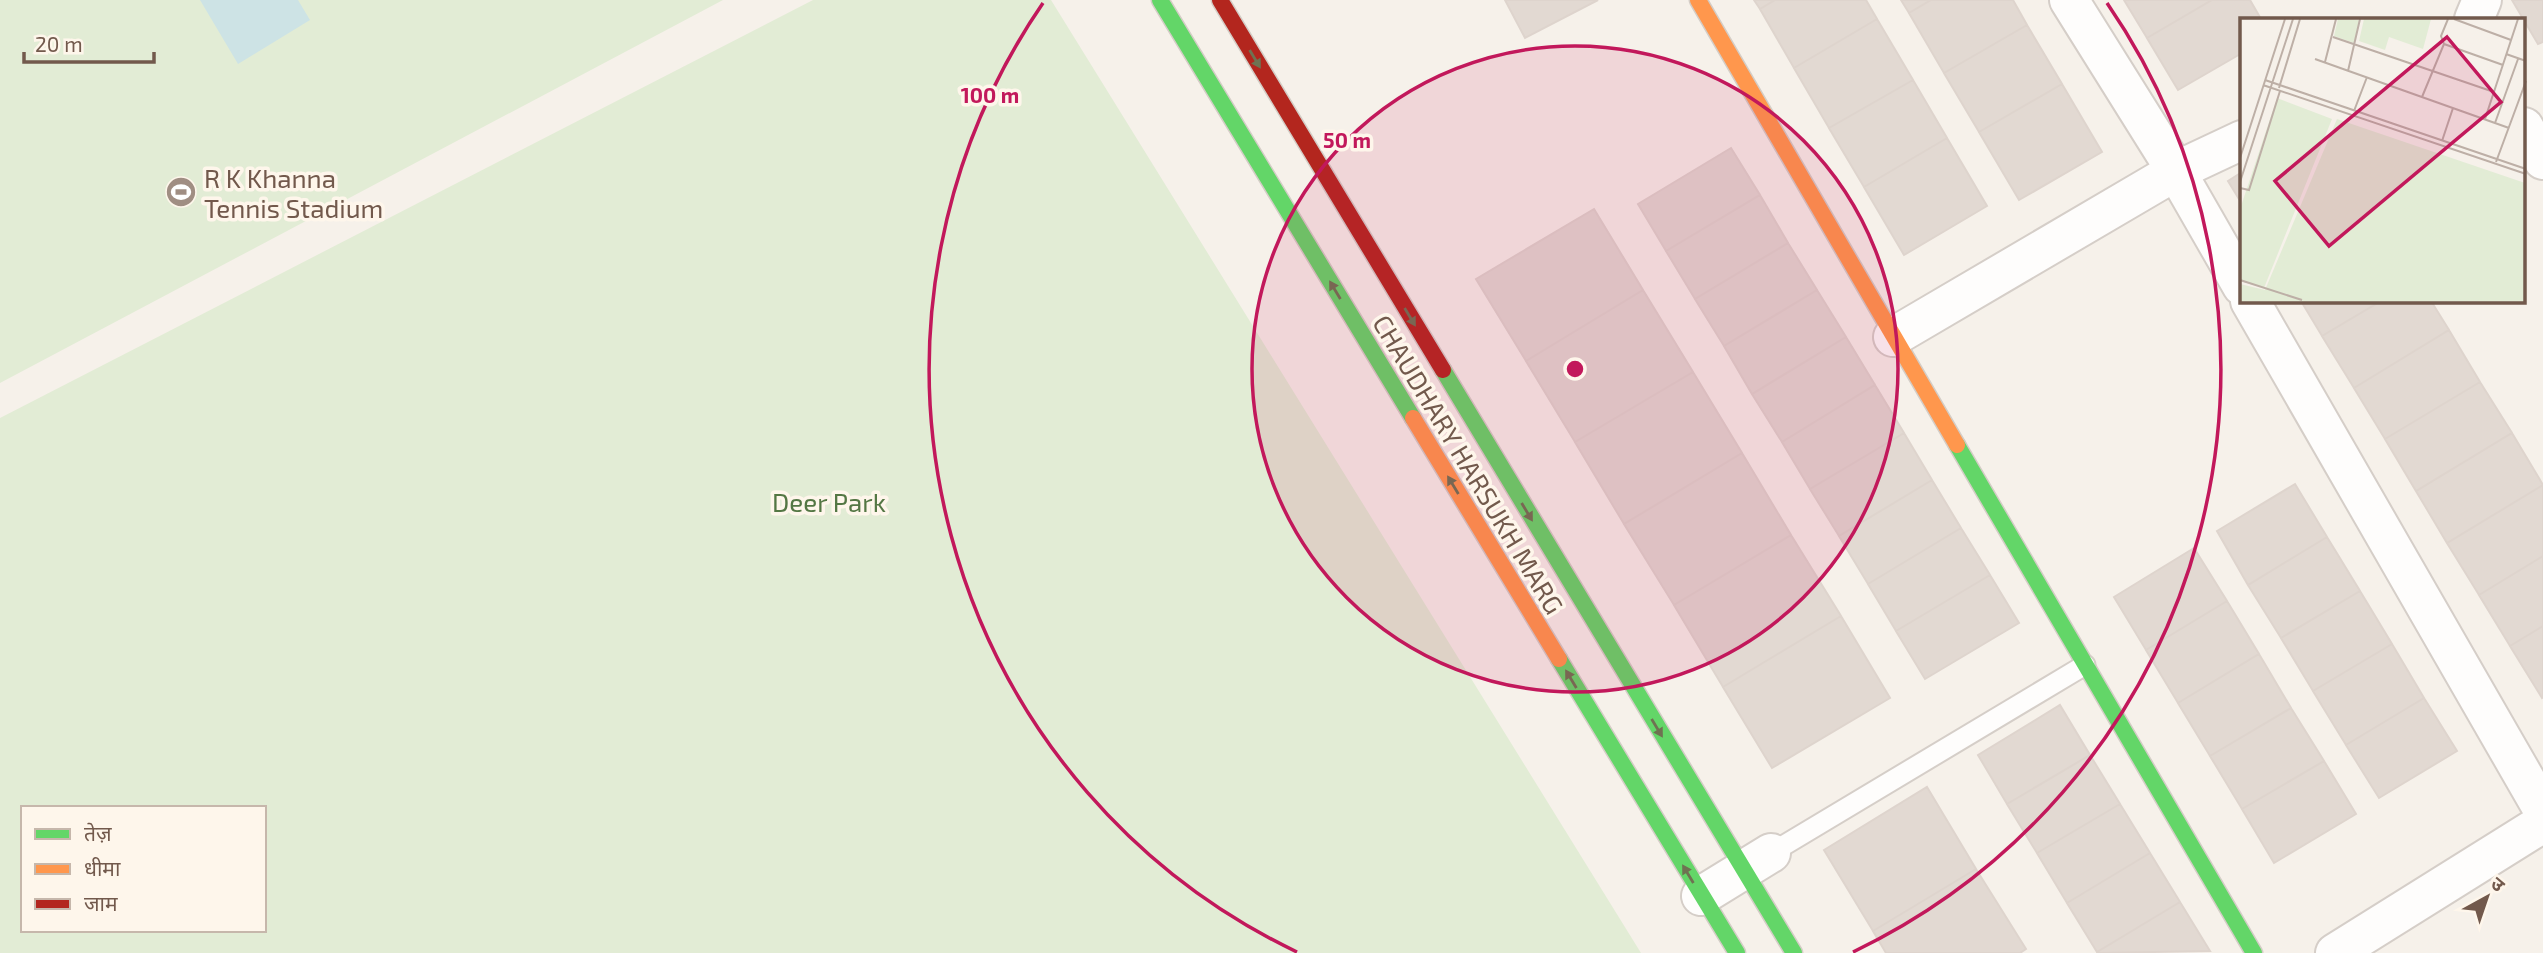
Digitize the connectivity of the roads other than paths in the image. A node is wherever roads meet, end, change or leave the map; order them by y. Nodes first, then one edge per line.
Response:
1 (1160, 0) edge
2 (1220, 0) edge
3 (1698, 0) edge
4 (2069, 0) edge
5 (2482, 0) edge
6 (2474, 18) edge
7 (2526, 130) edge
8 (2240, 141) edge
9 (2543, 160) edge
10 (2176, 171) junction
11 (2240, 283) edge
12 (2251, 303) edge
13 (1893, 337) junction
14 (2085, 665) junction
15 (2543, 810) edge
16 (2543, 823) edge
17 (1757, 862) junction
18 (1702, 896) junction
19 (1737, 953) edge
20 (1794, 953) edge
21 (2254, 953) edge
22 (2335, 953) edge

18 -> 1 street, CHAUDHARY HARSUKH MARG
2 -> 17 street, CHAUDHARY HARSUKH MARG
3 - 13 street
4 - 10 street
5 - 6 street
7 - 9 street
8 - 10 street
10 - 11 street
10 - 13 street
12 - 15 street
13 - 14 street
14 - 17 lane
14 - 21 street
16 - 22 street
17 - 18 street
17 - 20 street, CHAUDHARY HARSUKH MARG
18 - 19 street, CHAUDHARY HARSUKH MARG

